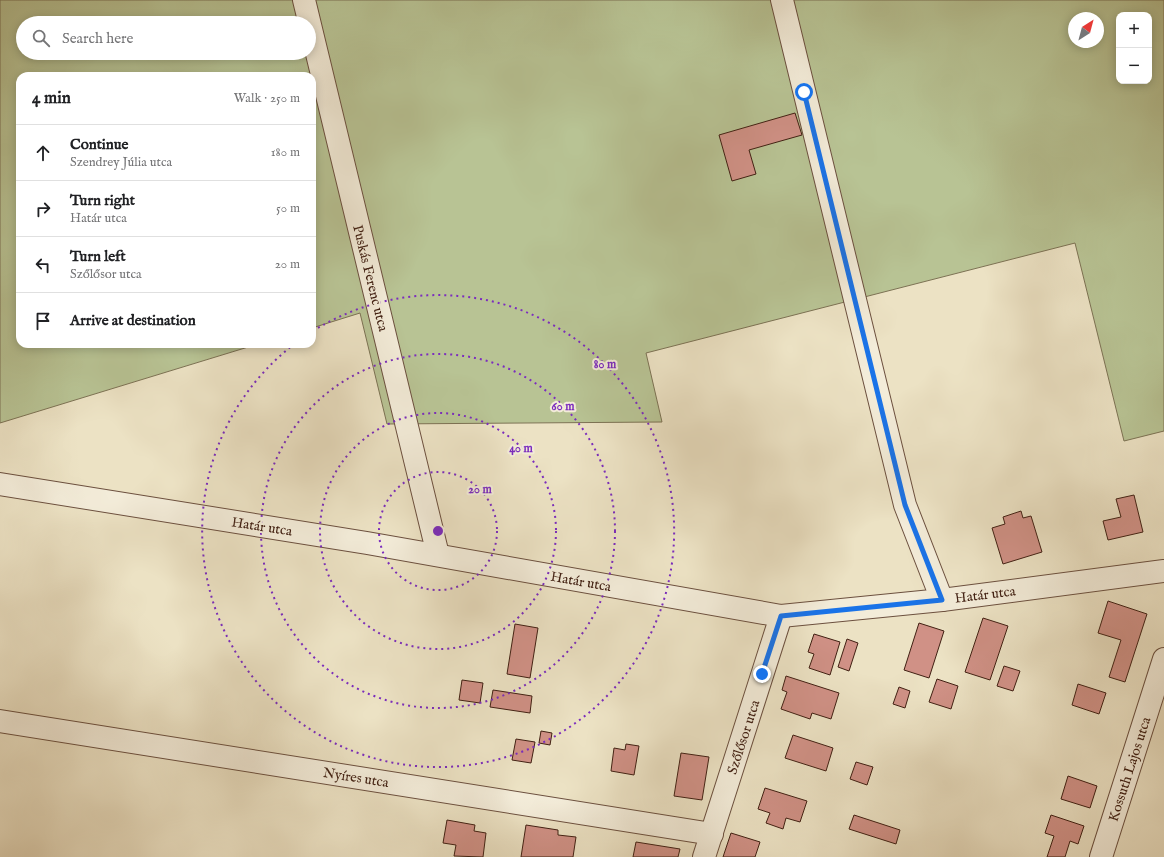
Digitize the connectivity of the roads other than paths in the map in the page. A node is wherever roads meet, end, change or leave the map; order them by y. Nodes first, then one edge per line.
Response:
1 (304, 0) edge
2 (782, 0) edge
3 (308, 16) edge
4 (316, 50) edge
5 (0, 484) edge
6 (438, 556) junction
7 (1164, 571) edge
8 (942, 600) junction
9 (781, 616) junction
10 (1164, 659) edge
11 (0, 721) edge
12 (712, 834) junction
13 (704, 857) edge
14 (1101, 857) edge

1 - 3 street, Puskás Ferenc utca
2 - 8 street
4 - 6 street, Puskás Ferenc utca
5 - 6 street, Határ utca
6 - 9 street, Határ utca
7 - 8 street, Határ utca
8 - 9 street, Határ utca
9 - 12 street, Szőlősor utca
10 - 14 street, Kossuth Lajos utca
11 - 12 street, Nyíres utca
12 - 13 street, Szőlősor utca

